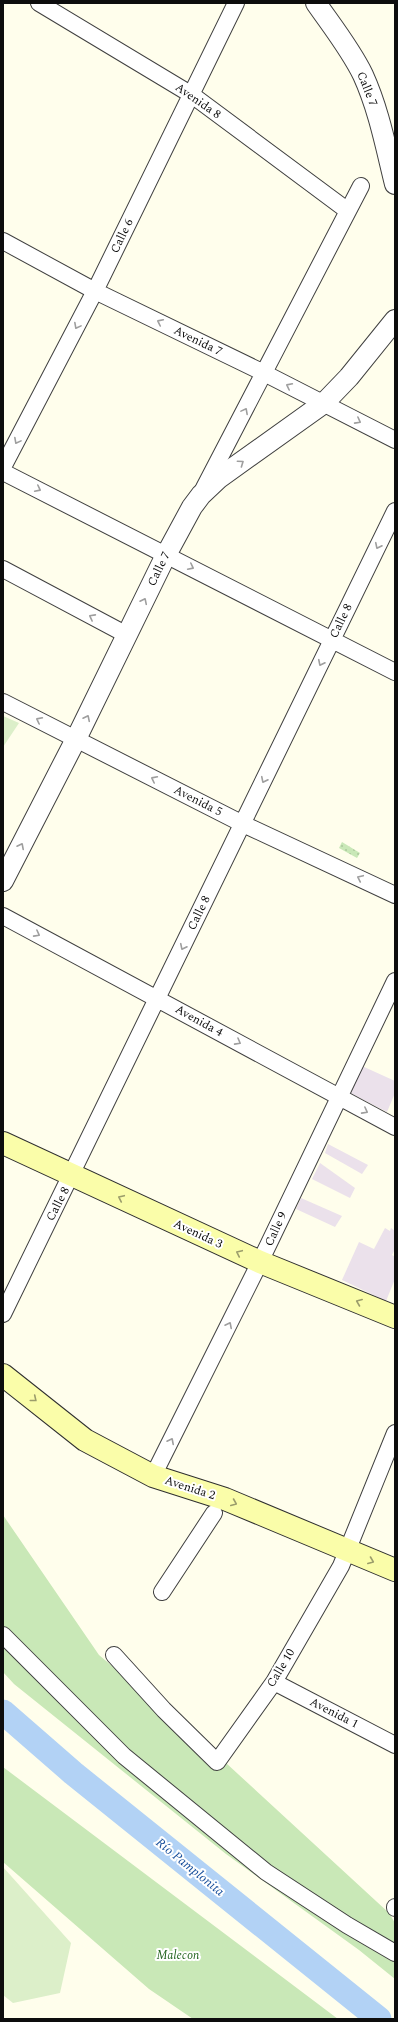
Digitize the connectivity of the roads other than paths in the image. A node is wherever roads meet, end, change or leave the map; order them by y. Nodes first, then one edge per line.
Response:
1 (39, 3) edge
2 (236, 3) edge
3 (316, 3) edge
4 (192, 95) junction
5 (395, 184) edge
6 (361, 186) dead end
7 (348, 211) junction
8 (3, 240) edge
9 (95, 291) junction
10 (395, 320) edge
11 (264, 373) junction
12 (324, 403) junction
13 (395, 440) edge
14 (3, 467) edge
15 (3, 472) edge
16 (201, 495) junction
17 (395, 511) edge
18 (166, 555) junction
19 (3, 569) edge
20 (127, 635) junction
21 (332, 640) junction
22 (395, 672) edge
23 (3, 702) edge
24 (76, 739) junction
25 (243, 824) junction
26 (3, 880) edge
27 (395, 894) edge
28 (3, 916) edge
29 (395, 981) edge
30 (158, 998) junction
31 (339, 1097) junction
32 (395, 1127) edge
33 (3, 1143) edge
34 (72, 1176) junction
35 (260, 1262) junction
36 (3, 1314) edge
37 (395, 1317) edge
38 (3, 1375) edge
39 (395, 1433) edge
40 (153, 1476) junction
41 (214, 1513) dead end
42 (347, 1551) junction
43 (395, 1570) edge
44 (162, 1592) dead end
45 (3, 1635) edge
46 (114, 1655) dead end
47 (274, 1682) junction
48 (395, 1745) edge
49 (395, 1953) edge

1 - 4 street, Avenida 8
2 - 4 street, Calle 6
3 - 5 street, Calle 7
4 - 7 street, Avenida 8
4 - 9 street, Calle 6
6 - 7 street
7 - 11 street
8 - 9 street, Avenida 7
11 -> 9 street, Avenida 7
9 -> 14 street, Calle 6
10 - 12 street, Calle 7
12 -> 11 street, Avenida 7
16 -> 11 street
12 -> 13 street, Avenida 7
16 -> 12 street, Calle 7
15 -> 18 street
16 - 18 street, Calle 7
17 -> 21 street, Calle 8
20 -> 18 street, Calle 7
18 -> 21 street
20 -> 19 street
24 -> 20 street, Calle 7
21 - 22 street
21 -> 25 street, Calle 8
24 -> 23 street, Avenida 5
25 -> 24 street, Avenida 5
26 -> 24 street, Calle 7
27 -> 25 street, Avenida 5
25 -> 30 street, Calle 8
28 -> 30 street, Avenida 4
29 - 31 street, Calle 9
30 -> 31 street, Avenida 4
30 - 34 street, Calle 8
31 -> 32 street, Avenida 4
31 - 35 street, Calle 9
33 - 34 main road, Avenida 3
35 -> 34 main road, Avenida 3
34 - 36 street, Calle 8
37 -> 35 main road, Avenida 3
40 -> 35 street, Calle 9
38 -> 40 main road, Avenida 2
39 - 42 street, Calle 10
40 -> 42 main road, Avenida 2
41 - 44 street
42 -> 43 main road, Avenida 2
42 - 47 street, Calle 10
45 - 49 street
46 - 47 street, Calle 10
47 - 48 street, Avenida 1

